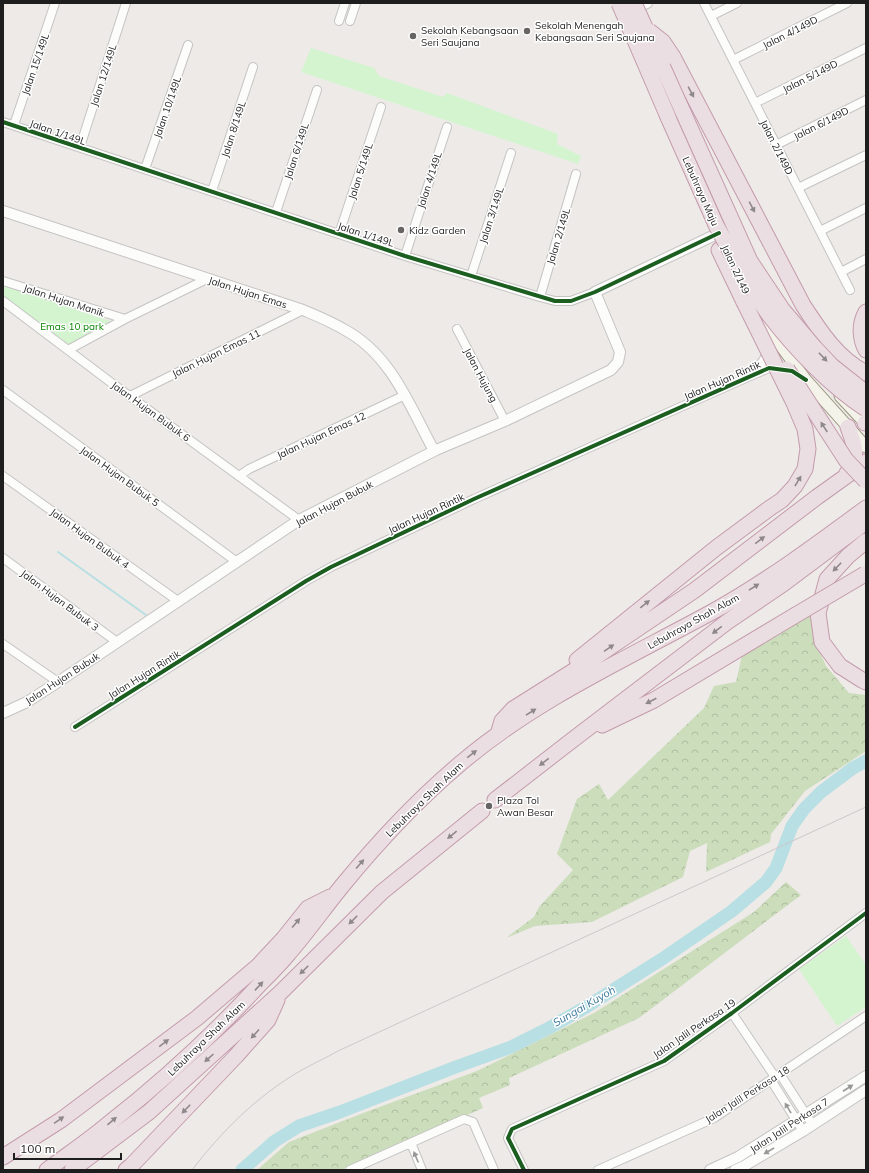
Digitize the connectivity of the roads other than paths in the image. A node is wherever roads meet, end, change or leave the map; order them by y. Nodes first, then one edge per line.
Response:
1 (55, 3) edge
2 (126, 3) edge
3 (344, 3) edge
4 (356, 3) edge
5 (704, 3) edge
6 (737, 3) edge
7 (847, 3) edge
8 (640, 4) edge
9 (617, 6) edge
10 (711, 16) junction
11 (338, 21) dead end
12 (350, 21) dead end
13 (646, 29) junction
14 (188, 45) dead end
15 (866, 48) edge
16 (733, 60) junction
17 (253, 67) dead end
18 (317, 90) dead end
19 (866, 100) edge
20 (755, 103) junction
21 (381, 107) dead end
22 (3, 122) edge
23 (14, 125) junction
24 (446, 127) dead end
25 (776, 145) junction
26 (80, 147) junction
27 (510, 153) dead end
28 (866, 155) edge
29 (145, 169) junction
30 (576, 174) dead end
31 (798, 188) junction
32 (212, 191) junction
33 (866, 208) edge
34 (3, 212) edge
35 (276, 212) junction
36 (718, 230) junction
37 (820, 231) junction
38 (339, 234) junction
39 (405, 256) junction
40 (866, 259) edge
41 (841, 272) junction
42 (471, 276) junction
43 (207, 279) junction
44 (3, 281) edge
45 (850, 290) dead end
46 (595, 292) junction
47 (540, 297) junction
48 (3, 301) edge
49 (744, 302) junction
50 (303, 310) junction
51 (866, 312) edge
52 (125, 319) junction
53 (457, 329) dead end
54 (772, 333) junction
55 (68, 350) junction
56 (866, 350) edge
57 (866, 373) edge
58 (748, 377) junction
59 (806, 380) junction
60 (3, 390) edge
61 (866, 393) edge
62 (405, 395) junction
63 (130, 396) junction
64 (866, 420) edge
65 (505, 421) junction
66 (848, 428) junction
67 (866, 447) edge
68 (436, 450) junction
69 (866, 462) edge
70 (3, 476) edge
71 (239, 476) junction
72 (845, 477) junction
73 (866, 482) edge
74 (866, 508) edge
75 (299, 520) junction
76 (866, 522) edge
77 (866, 541) edge
78 (3, 558) edge
79 (237, 562) junction
80 (865, 573) edge
81 (178, 601) junction
82 (117, 642) junction
83 (3, 644) edge
84 (564, 677) junction
85 (58, 682) junction
86 (866, 682) edge
87 (3, 713) edge
88 (75, 727) dead end
89 (498, 734) junction
90 (574, 738) junction
91 (495, 800) dead end
92 (482, 811) dead end
93 (335, 894) junction
94 (866, 912) edge
95 (280, 993) junction
96 (732, 1013) junction
97 (866, 1016) edge
98 (866, 1076) edge
99 (775, 1077) junction
100 (866, 1090) edge
101 (806, 1115) junction
102 (796, 1120) junction
103 (812, 1124) junction
104 (803, 1130) junction
105 (411, 1143) junction
106 (3, 1157) edge
107 (48, 1170) edge
108 (72, 1170) edge
109 (126, 1170) edge
110 (352, 1170) edge
111 (422, 1170) edge
112 (494, 1170) edge
113 (524, 1170) edge
114 (598, 1170) edge
115 (710, 1170) edge
116 (735, 1170) edge

1 - 23 street, Jalan 15/149L
2 - 26 street, Jalan 12/149L
3 - 11 street
4 - 12 street
5 - 10 street, Jalan 2/149D
6 - 10 street
7 - 16 street, Jalan 4/149D
8 - 9 street
8 - 13 highway, Lebuhraya Maju, bridge
8 - 64 main road, Jalan 2/149
9 - 36 highway, Lebuhraya Maju, bridge
10 - 16 street, Jalan 2/149D
13 -> 57 highway, bridge
13 -> 61 highway, Lebuhraya Maju, bridge
14 - 29 street, Jalan 10/149L
15 - 20 street, Jalan 5/149D
16 - 20 street, Jalan 2/149D
17 - 32 street, Jalan 8/149L
18 - 35 street, Jalan 6/149L
19 - 25 street, Jalan 6/149D
20 - 25 street, Jalan 2/149D
21 - 38 street, Jalan 5/149L
22 - 23 street, Jalan 1/149L
23 - 26 street, Jalan 1/149L
24 - 39 street, Jalan 4/149L
25 - 31 street, Jalan 2/149D
26 - 29 street, Jalan 1/149L
27 - 42 street, Jalan 3/149L
28 - 31 street
29 - 32 street, Jalan 1/149L
30 - 47 street, Jalan 2/149L
31 - 37 street, Jalan 2/149D
32 - 35 street, Jalan 1/149L
33 - 37 street
34 - 43 street, Jalan Hujan Emas
35 - 38 street, Jalan 1/149L
36 - 46 street, Jalan 1/149L
36 - 49 highway
36 - 54 main road, Jalan 2/149
36 - 64 highway, Lebuhraya Maju, bridge
37 - 41 street, Jalan 2/149D
38 - 39 street, Jalan 1/149L
39 - 42 street, Jalan 1/149L
40 - 41 street
41 - 45 street, Jalan 2/149D
42 - 47 street, Jalan 1/149L
43 - 50 street, Jalan Hujan Emas
43 - 52 street
44 - 52 street, Jalan Hujan Manik
46 - 47 street, Jalan 1/149L
46 - 65 street, Jalan Hujan Bubuk
48 - 55 street, Jalan Hujan Bubuk 6
73 -> 49 highway, bridge
84 -> 49 highway, bridge
50 - 62 street, Jalan Hujan Emas
50 - 63 street, Jalan Hujan Emas 11
51 - 56 highway
52 - 55 street
53 - 65 street, Jalan Hujung
54 - 58 street, Jalan Hujan Rintik
54 - 59 main road, Jalan 2/149
55 - 63 street, Jalan Hujan Bubuk 6
58 - 59 street, Jalan Hujan Rintik
58 - 88 street, Jalan Hujan Rintik
59 - 66 main road, Jalan 2/149
60 - 79 street, Jalan Hujan Bubuk 5
62 - 68 street, Jalan Hujan Emas
62 - 71 street, Jalan Hujan Emas 12
63 - 71 street, Jalan Hujan Bubuk 6
65 - 68 street, Jalan Hujan Bubuk
66 - 67 main road, Jalan 2/149
66 - 72 highway
68 - 75 street, Jalan Hujan Bubuk
69 - 72 highway
70 - 81 street, Jalan Hujan Bubuk 4
71 - 75 street, Jalan Hujan Bubuk 6
84 -> 72 highway
89 -> 74 highway, Lebuhraya Shah Alam
75 - 79 street, Jalan Hujan Bubuk
76 -> 90 highway, Lebuhraya Shah Alam
77 -> 86 highway
78 - 82 street, Jalan Hujan Bubuk 3
79 - 81 street, Jalan Hujan Bubuk
80 -> 90 highway, bridge
81 - 82 street, Jalan Hujan Bubuk
82 - 85 street, Jalan Hujan Bubuk
83 - 85 street
84 - 89 highway
85 - 87 street, Jalan Hujan Bubuk
93 -> 89 highway, Lebuhraya Shah Alam
90 -> 91 highway, Lebuhraya Shah Alam
92 -> 95 highway, Lebuhraya Shah Alam
106 -> 93 highway
107 -> 93 highway, Lebuhraya Shah Alam
94 - 96 street, Jalan Jalil Perkasa 19
95 -> 108 highway, Lebuhraya Shah Alam
95 -> 109 highway
96 - 99 street
96 - 113 street, Jalan Jalil Perkasa 19
97 - 99 street, Jalan Jalil Perkasa 18
101 -> 98 street, Jalan Jalil Perkasa 7
99 - 101 street
102 -> 99 street
99 - 114 street, Jalan Jalil Perkasa 18
100 - 103 street, Jalan Jalil Perkasa 7
101 - 102 street, Jalan Jalil Perkasa 7
101 - 103 street
102 - 104 street
102 - 115 street, Jalan Jalil Perkasa 7
103 - 104 street, Jalan Jalil Perkasa 7
104 -> 116 street, Jalan Jalil Perkasa 7
105 - 110 street
111 -> 105 street
105 - 112 street

